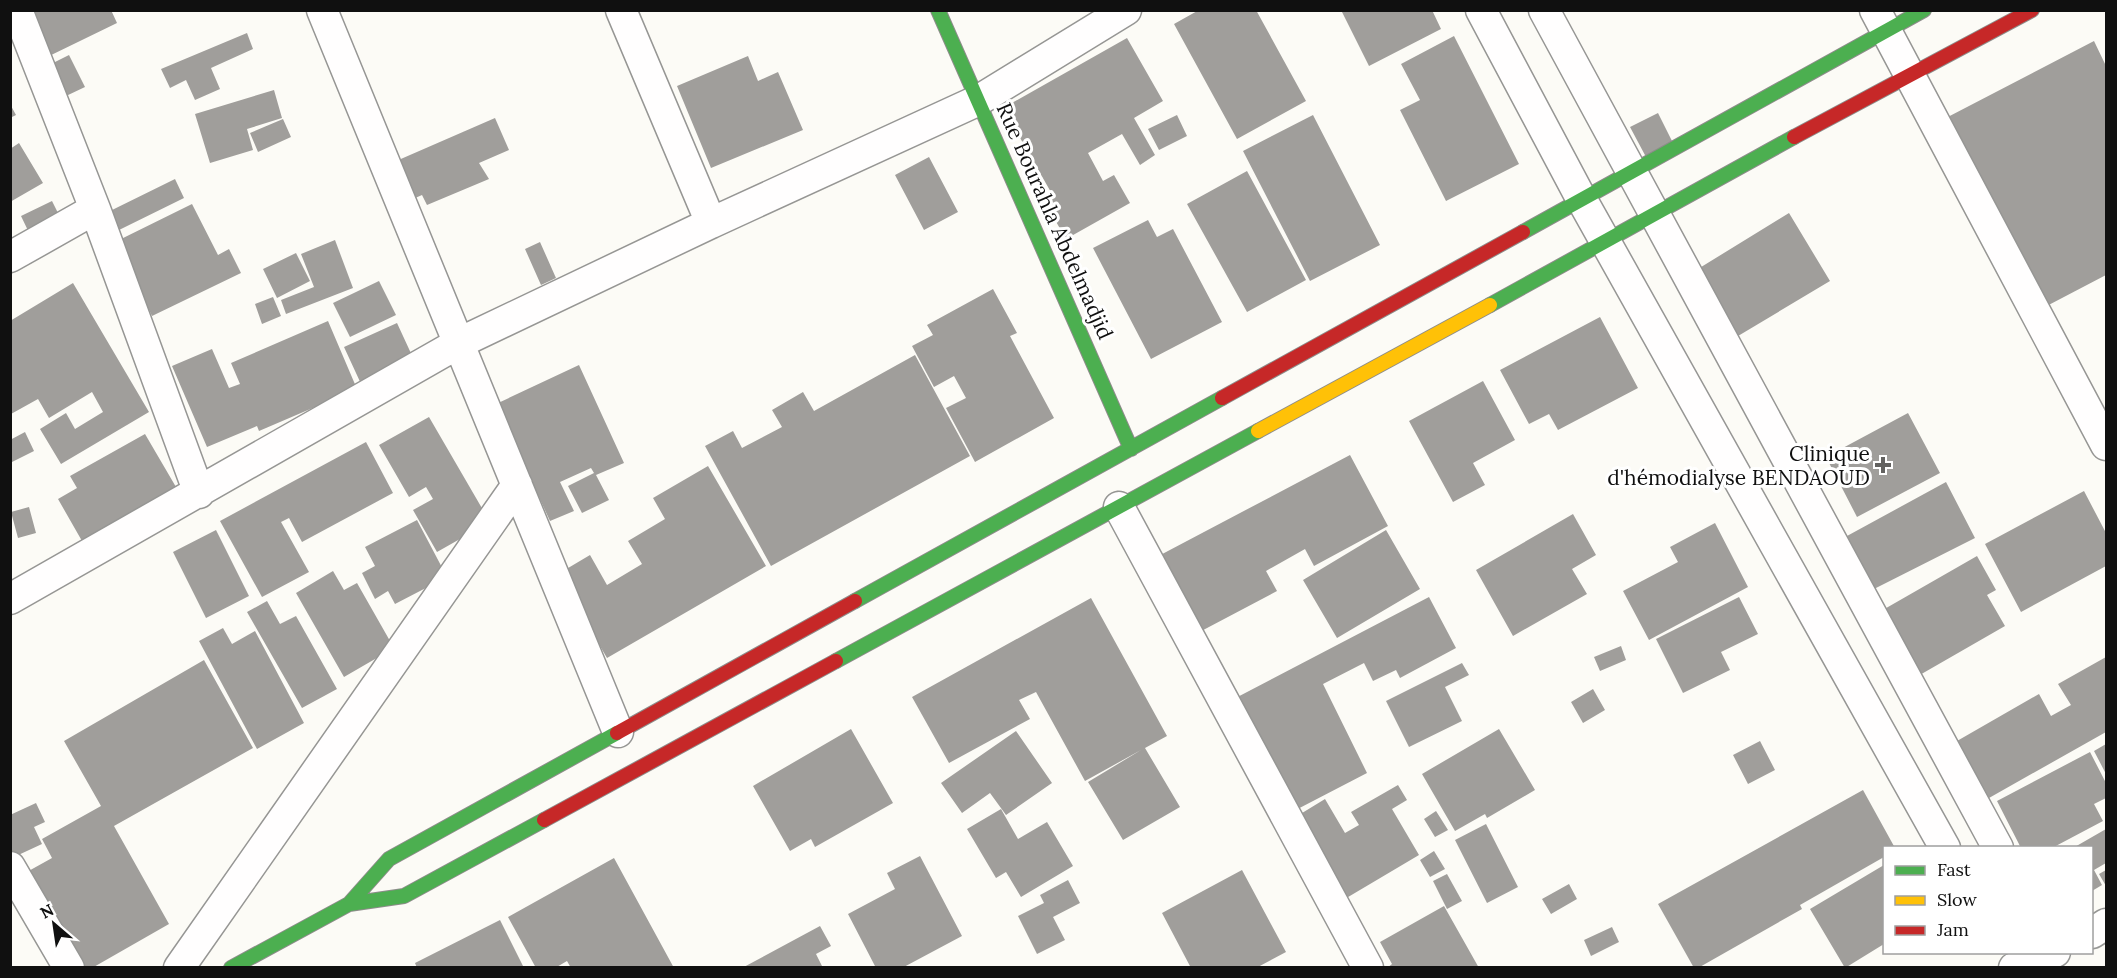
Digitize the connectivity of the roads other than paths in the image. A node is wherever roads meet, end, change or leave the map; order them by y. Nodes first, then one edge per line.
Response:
1 (16, 10) edge
2 (322, 10) edge
3 (621, 10) edge
4 (938, 10) edge
5 (1126, 10) edge
6 (1481, 10) edge
7 (1544, 10) edge
8 (1924, 10) edge
9 (2032, 10) edge
10 (1880, 21) edge
11 (1910, 77) junction
12 (979, 100) junction
13 (1632, 171) junction
14 (1582, 201) junction
15 (95, 209) junction
16 (1655, 212) junction
17 (711, 223) junction
18 (1606, 242) junction
19 (10, 257) edge
20 (459, 343) junction
21 (2106, 445) edge
22 (1131, 449) junction
23 (517, 485) junction
24 (199, 493) junction
25 (1119, 507) junction
26 (10, 599) edge
27 (618, 732) junction
28 (1944, 846) edge
29 (1997, 846) edge
30 (10, 867) edge
31 (349, 904) junction
32 (2106, 924) edge
33 (2093, 932) edge
34 (2005, 954) edge
35 (2052, 954) edge
36 (2056, 954) edge
37 (69, 968) edge
38 (179, 968) edge
39 (231, 968) edge
40 (1368, 968) edge
41 (2013, 968) edge
42 (2063, 968) edge

1 - 15 street
2 - 20 street
3 - 17 street
4 - 12 street, Rue Bourahla Abdelmadjid
5 - 12 street
6 - 14 street
7 - 13 street
8 - 10 street
9 - 11 street
10 - 11 street
10 - 13 street
11 - 16 street
11 - 21 street
12 - 17 street
12 - 22 street, Rue Bourahla Abdelmadjid
13 - 14 street
13 - 16 street
14 - 18 street
14 - 22 street
15 - 19 street
15 - 24 street
16 - 18 street
16 - 29 street
17 - 20 street
18 - 25 street
18 - 28 street
20 - 23 street
20 - 24 street
22 - 27 street
23 - 27 street
23 - 38 street
24 - 26 street
25 - 31 street
25 - 40 street
27 - 31 street
30 - 37 street
31 - 39 street
32 - 33 street
34 - 41 street
35 - 41 street
36 - 42 street

